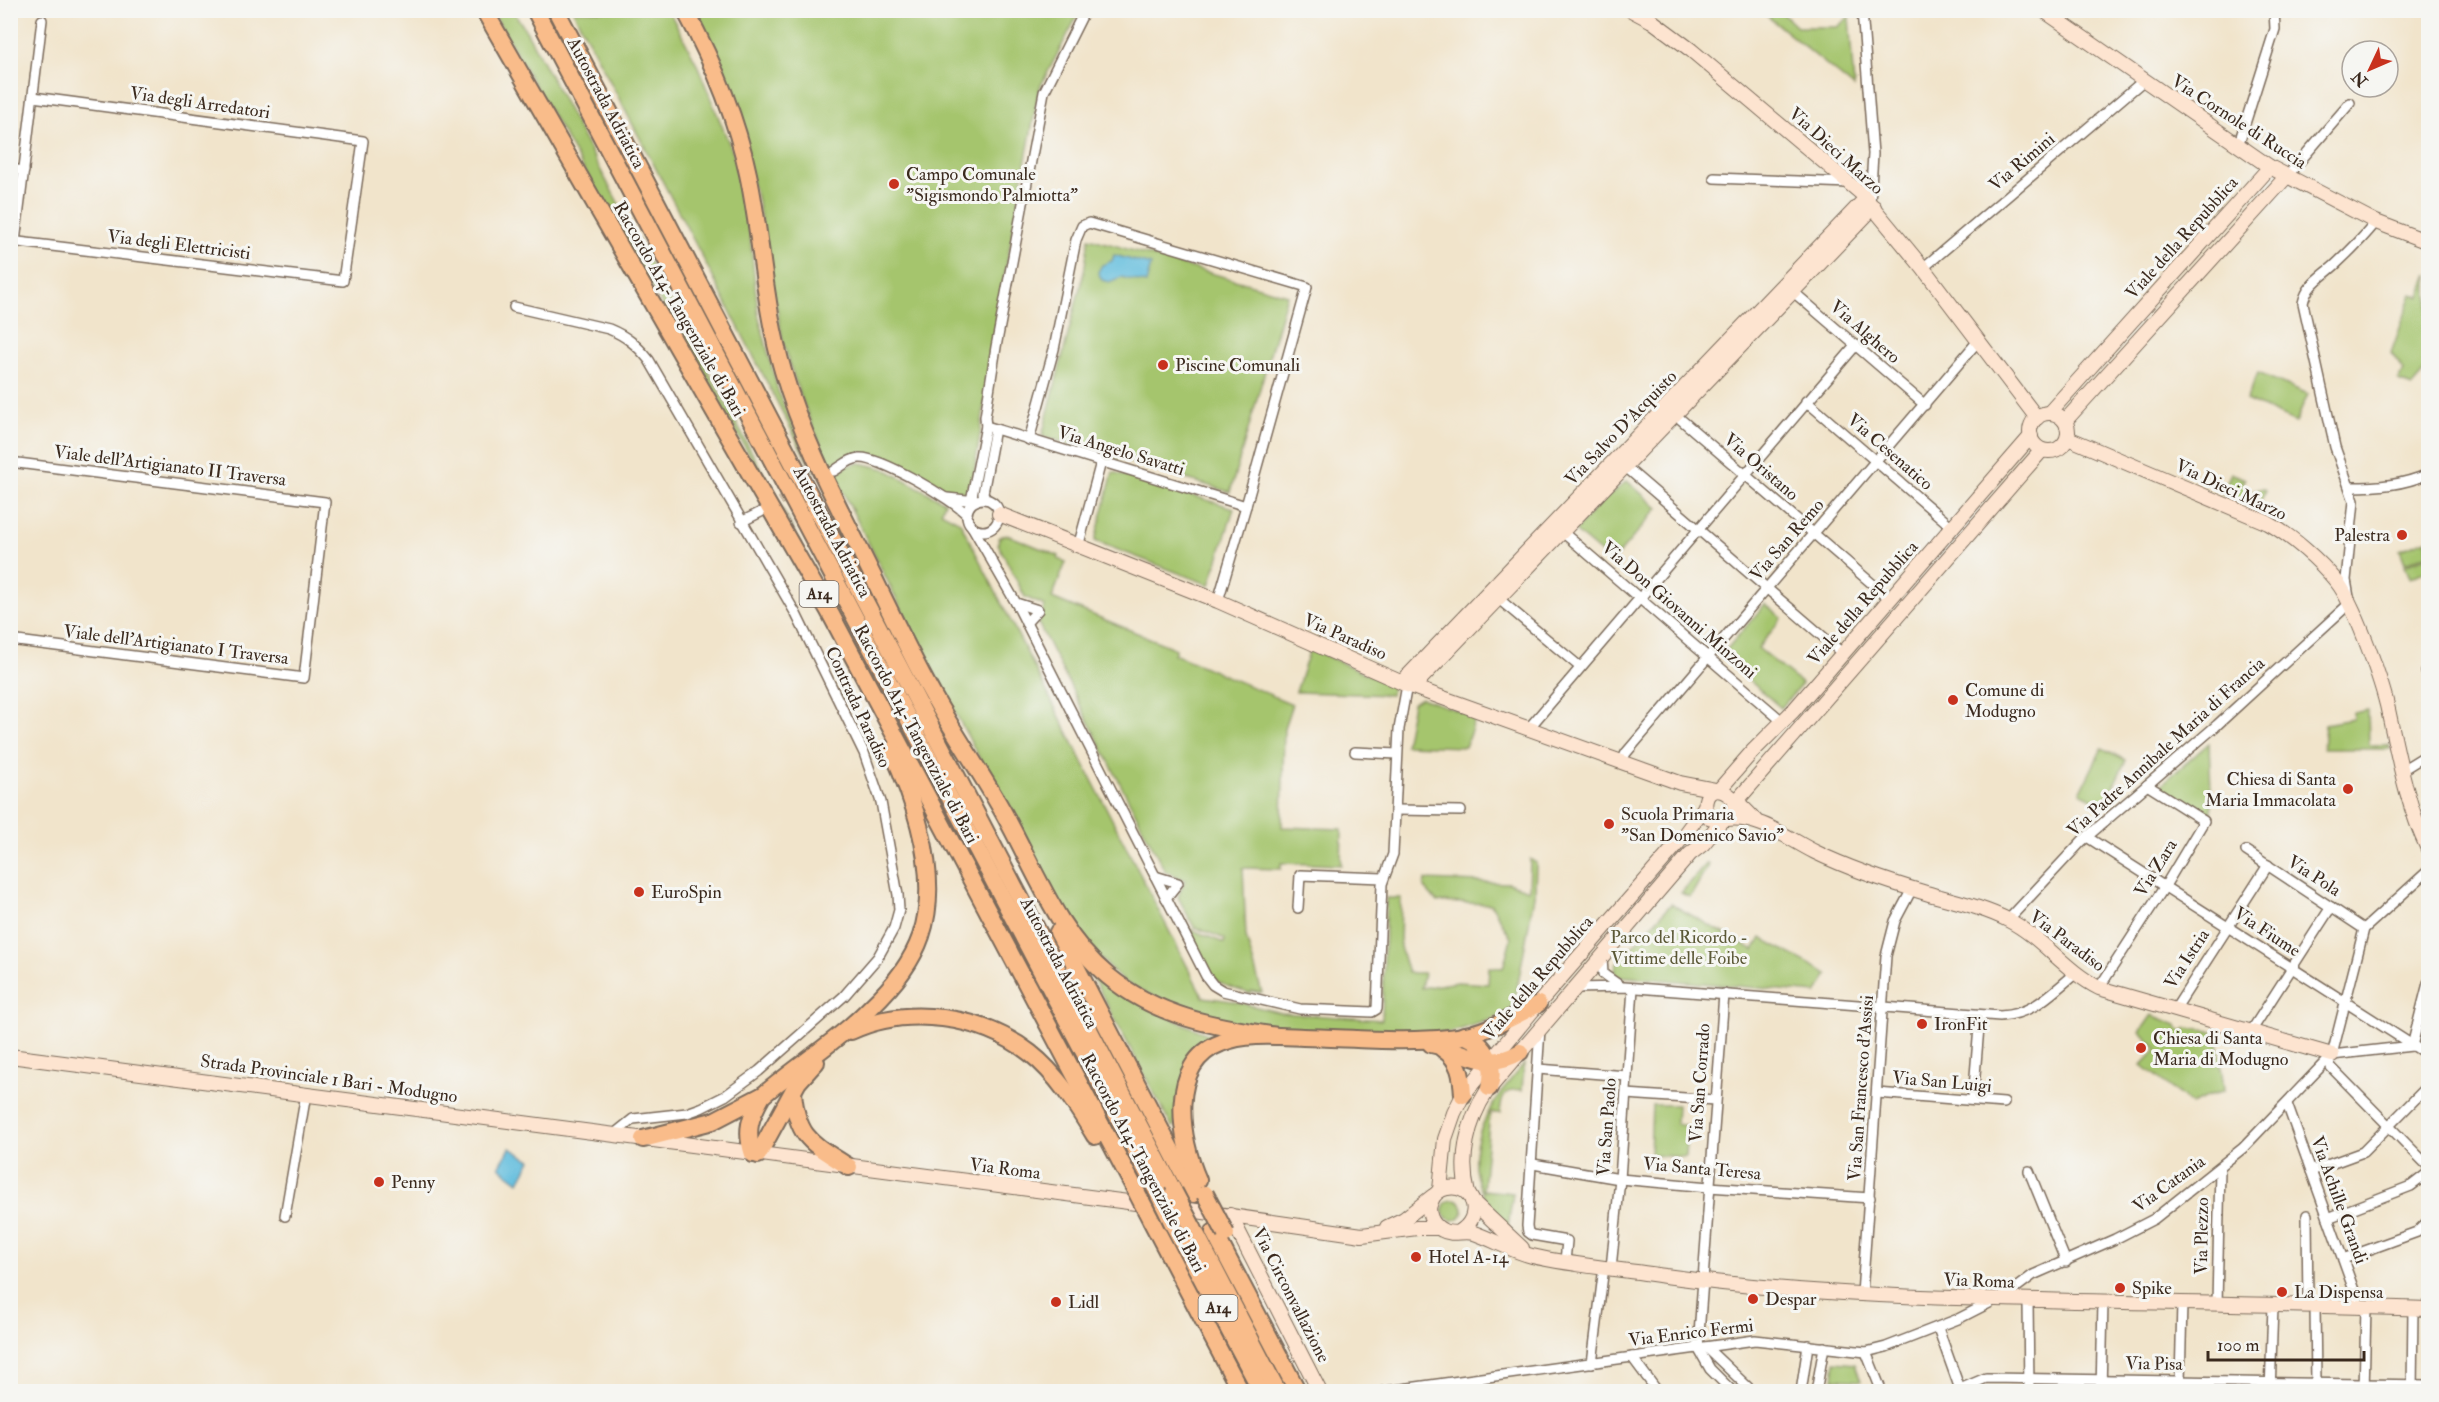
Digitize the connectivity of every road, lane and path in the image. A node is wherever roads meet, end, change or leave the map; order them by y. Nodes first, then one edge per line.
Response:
1 (484, 10) edge
2 (535, 10) edge
3 (556, 10) edge
4 (685, 10) edge
5 (1085, 10) edge
6 (1631, 10) edge
7 (1862, 10) edge
8 (2043, 10) edge
9 (2274, 10) edge
10 (1648, 16) edge
11 (42, 20) dead end
12 (2143, 81) junction
13 (33, 97) junction
14 (2350, 103) dead end
15 (2238, 146) junction
16 (2270, 167) junction
17 (10, 169) edge
18 (24, 171) junction
19 (2287, 176) junction
20 (1714, 178) dead end
21 (1850, 183) junction
22 (1870, 203) junction
23 (2376, 222) junction
24 (13, 242) edge
25 (2428, 242) edge
26 (1923, 268) junction
27 (343, 281) joint
28 (1789, 287) junction
29 (514, 307) dead end
30 (1978, 341) junction
31 (1856, 345) junction
32 (1806, 401) junction
33 (1925, 405) junction
34 (1670, 411) junction
35 (2043, 415) junction
36 (2065, 421) junction
37 (990, 427) junction
38 (2031, 436) junction
39 (2068, 438) junction
40 (1029, 440) junction
41 (2042, 450) junction
42 (10, 462) edge
43 (1101, 462) junction
44 (1620, 463) junction
45 (1876, 463) junction
46 (834, 471) tunnel mouth
47 (2428, 474) edge
48 (1744, 475) junction
49 (2351, 487) junction
50 (947, 498) junction
51 (981, 500) junction
52 (325, 502) joint
53 (1246, 506) junction
54 (760, 512) tunnel mouth
55 (999, 514) junction
56 (967, 515) junction
57 (741, 522) junction
58 (1952, 527) junction
59 (973, 528) junction
60 (1558, 528) junction
61 (992, 529) junction
62 (1698, 529) junction
63 (1814, 534) junction
64 (1078, 547) junction
65 (992, 558) junction
66 (1767, 589) junction
67 (1494, 595) junction
68 (1640, 598) junction
69 (1890, 599) junction
70 (1218, 601) junction
71 (1016, 603) junction
72 (2350, 603) junction
73 (829, 611) junction
74 (1026, 623) junction
75 (10, 640) edge
76 (1842, 653) junction
77 (1709, 658) junction
78 (1580, 667) junction
79 (1408, 684) junction
80 (939, 705) junction
81 (1782, 721) junction
82 (1529, 728) junction
83 (1355, 752) dead end
84 (1397, 754) junction
85 (2428, 754) edge
86 (1622, 761) junction
87 (2402, 770) junction
88 (1680, 783) junction
89 (2147, 785) junction
90 (1718, 790) junction
91 (1736, 803) junction
92 (1704, 805) junction
93 (1395, 810) junction
94 (1461, 811) dead end
95 (1725, 820) junction
96 (1755, 820) junction
97 (2087, 837) junction
98 (2428, 849) edge
99 (2246, 851) dead end
100 (2268, 865) junction
101 (2428, 871) edge
102 (1155, 876) junction
103 (1383, 878) junction
104 (2166, 886) junction
105 (1912, 889) junction
106 (1166, 898) junction
107 (2331, 907) junction
108 (1298, 908) dead end
109 (2008, 920) junction
110 (2228, 927) junction
111 (2364, 929) junction
112 (1602, 957) junction
113 (2290, 968) junction
114 (2074, 974) junction
115 (2428, 983) edge
116 (1628, 987) junction
117 (1575, 988) junction
118 (2099, 988) junction
119 (1724, 994) junction
120 (2345, 1002) junction
121 (1538, 1004) junction
122 (1882, 1007) junction
123 (2174, 1011) junction
124 (1980, 1015) junction
125 (1540, 1029) junction
126 (2250, 1033) junction
127 (1464, 1035) junction
128 (1277, 1036) junction
129 (1404, 1039) junction
130 (1438, 1045) junction
131 (2412, 1046) junction
132 (1520, 1052) junction
133 (2428, 1055) edge
134 (10, 1056) edge
135 (2330, 1058) junction
136 (1490, 1062) junction
137 (1538, 1069) junction
138 (1627, 1076) junction
139 (2428, 1086) edge
140 (1489, 1088) junction
141 (793, 1092) junction
142 (1877, 1093) junction
143 (306, 1094) junction
144 (1626, 1094) junction
145 (1463, 1095) junction
146 (762, 1096) junction
147 (1973, 1100) junction
148 (1715, 1101) junction
149 (2004, 1103) dead end
150 (2287, 1104) junction
151 (2388, 1125) junction
152 (612, 1136) junction
153 (643, 1139) junction
154 (755, 1155) junction
155 (2427, 1162) edge
156 (1533, 1164) junction
157 (849, 1167) junction
158 (2220, 1168) junction
159 (2029, 1171) dead end
160 (2311, 1171) junction
161 (2428, 1173) edge
162 (1620, 1179) junction
163 (1709, 1187) junction
164 (1130, 1189) junction
165 (1165, 1191) junction
166 (1438, 1193) junction
167 (1199, 1194) junction
168 (1470, 1198) junction
169 (1870, 1198) junction
170 (1230, 1215) junction
171 (2307, 1215) dead end
172 (285, 1216) dead end
173 (2328, 1218) junction
174 (2428, 1221) edge
175 (1438, 1228) junction
176 (1460, 1232) junction
177 (1528, 1232) junction
178 (1220, 1233) junction
179 (1362, 1235) junction
180 (1530, 1256) junction
181 (2343, 1259) junction
182 (1565, 1261) junction
183 (2066, 1262) junction
184 (1608, 1268) junction
185 (1701, 1281) junction
186 (1862, 1294) junction
187 (1964, 1299) junction
188 (1997, 1299) junction
189 (2028, 1301) junction
190 (2103, 1302) junction
191 (2182, 1304) junction
192 (2217, 1304) junction
193 (2273, 1306) junction
194 (2311, 1306) junction
195 (2363, 1307) junction
196 (2413, 1308) junction
197 (2428, 1309) edge
198 (1958, 1319) junction
199 (1938, 1328) junction
200 (1808, 1345) junction
201 (1702, 1347) junction
202 (1824, 1347) junction
203 (1866, 1352) junction
204 (1632, 1358) junction
205 (1592, 1363) junction
206 (2030, 1379) junction
207 (2101, 1379) junction
208 (2169, 1381) junction
209 (2180, 1381) junction
210 (2316, 1383) junction
211 (2428, 1385) edge
212 (2270, 1387) edge
213 (1240, 1388) edge
214 (2364, 1388) edge
215 (2412, 1388) edge
216 (1958, 1391) edge
217 (1262, 1392) edge
218 (1278, 1392) edge
219 (1298, 1392) edge
220 (1303, 1392) edge
221 (1320, 1392) edge
222 (1380, 1392) edge
223 (1658, 1392) edge
224 (1732, 1392) edge
225 (1753, 1392) edge
226 (1801, 1392) edge
227 (1816, 1392) edge
228 (1882, 1392) edge
229 (2029, 1392) edge
230 (2101, 1392) edge
231 (2169, 1392) edge

1 - 73 highway, Raccordo A14-Tangenziale di Bari / A14
2 - 165 highway, Autostrada Adriatica / A14
3 - 165 highway, Autostrada Adriatica / A14
4 - 80 highway
5 - 37 street
6 - 10 street, Via Dieci Marzo
7 - 22 street
8 - 12 street, Via Cornole di Ruccia
9 - 15 street
10 - 21 street, Via Dieci Marzo
11 - 13 street
12 - 15 street, Via Cornole di Ruccia
12 - 26 street, Via Rimini
13 - 18 street
13 - 27 street, Via degli Arredatori
14 - 19 street
15 - 16 street, Via Cornole di Ruccia
16 - 19 street, Via Cornole di Ruccia
16 - 35 street, Viale della Repubblica
17 - 18 street
18 - 24 street
19 - 23 street, Via Cornole di Ruccia
19 - 36 street, Viale della Repubblica
20 - 21 street
21 - 22 street, Via Dieci Marzo
22 - 26 street, Via Dieci Marzo
22 - 28 street, Via Salvo D'Acquisto
23 - 25 street, Via Cornole di Ruccia
23 - 49 street
24 - 27 street, Via degli Elettricisti
26 - 30 street, Via Dieci Marzo
28 - 31 street, Via Alghero
28 - 34 street, Via Salvo D'Acquisto
29 - 57 street, Contrada Paradiso
30 - 33 street, Via San Remo
30 - 35 street, Via Dieci Marzo
31 - 32 street
31 - 33 street, Via Alghero
32 - 45 street, Via Cesenatico
32 - 48 street
33 - 45 street, Via San Remo
34 - 44 street, Via Salvo D'Acquisto
34 - 48 street, Via Oristano
35 - 36 street
35 - 38 street
36 - 39 street
37 - 40 street, Via Angelo Savatti
37 - 51 street
38 - 41 street
38 - 58 street, Viale della Repubblica
39 - 41 street
39 - 72 street, Via Dieci Marzo
40 - 43 street, Via Angelo Savatti
40 - 53 street
41 - 91 street, Viale della Repubblica
42 - 52 street, Viale dell'Artigianato II Traversa
43 - 53 street, Via Angelo Savatti
43 - 64 street
44 - 60 street, Via Salvo D'Acquisto
44 - 62 street
45 - 58 street, Via Cesenatico
45 - 63 street, Via San Remo
46 - 50 street
47 - 49 street
48 - 62 street
48 - 63 street, Via Oristano
49 - 72 street
50 - 51 street
50 - 56 street
51 - 55 street
51 - 56 street
52 - 75 street, Viale dell'Artigianato I Traversa
53 - 70 street
54 - 57 street
55 - 61 street
55 - 64 street, Via Paradiso
56 - 59 street
57 - 152 street, Contrada Paradiso
58 - 69 street, Viale della Repubblica
59 - 61 street
59 - 65 street
60 - 67 street, Via Salvo D'Acquisto
60 - 68 street, Via Don Giovanni Minzoni
61 - 65 street
62 - 66 street
62 - 68 street
63 - 66 street, Via San Remo
63 - 69 street, Via Oristano
64 - 70 street, Via Paradiso
65 - 71 street
66 - 76 street
66 - 77 street, Via San Remo
67 - 78 street
67 - 79 street, Via Salvo D'Acquisto
68 - 77 street, Via Don Giovanni Minzoni
68 - 78 street
69 - 76 street, Viale della Repubblica
70 - 79 street, Via Paradiso
71 - 74 street
71 - 74 street
72 - 87 street, Via Dieci Marzo
72 - 89 street, Via Padre Annibale Maria di Francia
73 - 146 highway
73 - 164 highway, Raccordo A14-Tangenziale di Bari / A14
74 - 102 street
76 - 81 street, Viale della Repubblica
77 - 81 street, Via Don Giovanni Minzoni
77 - 86 street, Via San Remo
78 - 82 street
79 - 82 street, Via Paradiso
79 - 84 street
80 - 128 highway
80 - 167 highway, Raccordo A14-Tangenziale di Bari / A14
81 - 90 street, Viale della Repubblica
82 - 86 street, Via Paradiso
83 - 84 street
84 - 93 street
85 - 87 street
86 - 88 street, Via Paradiso
87 - 98 street, Via Dieci Marzo
88 - 90 street, Via Paradiso
88 - 92 street, Via Paradiso
89 - 97 street, Via Padre Annibale Maria di Francia
89 - 104 street, Via Zara
90 - 91 street
90 - 92 street
91 - 95 street
91 - 96 street, Via Paradiso
92 - 95 street
92 - 121 street, Viale della Repubblica
93 - 94 street
93 - 103 street
95 - 96 street, Via Paradiso
95 - 112 street, Viale della Repubblica
96 - 105 street, Via Paradiso
97 - 104 street, Via Fiume
97 - 109 street, Via Padre Annibale Maria di Francia
99 - 100 street, Via Pola
100 - 107 street, Via Pola
100 - 110 street, Via Istria
101 - 111 street
102 - 106 street
102 - 106 street
103 - 106 street
103 - 108 street
104 - 110 street, Via Fiume
104 - 118 street, Via Zara
105 - 109 street, Via Paradiso
105 - 122 street, Via San Francesco d'Assisi
107 - 111 street, Via Pola
107 - 113 street
109 - 114 street, Via Paradiso
110 - 113 street, Via Fiume
110 - 123 street, Via Istria
111 - 120 street
112 - 116 street
112 - 117 street, Viale della Repubblica
113 - 120 street, Via Fiume
113 - 126 street
114 - 118 street, Via Paradiso
114 - 124 street
115 - 131 street
116 - 117 street
116 - 119 street
116 - 138 street, Via San Paolo
117 - 125 street, Viale della Repubblica
118 - 123 street, Via Paradiso
119 - 122 street
119 - 148 street, Via San Corrado
120 - 131 street, Via Fiume
120 - 135 street
121 - 127 highway
121 - 136 street, Viale della Repubblica
122 - 124 street
122 - 142 street, Via San Francesco d'Assisi
123 - 126 street, Via Paradiso
124 - 147 street
125 - 132 street, Viale della Repubblica
125 - 137 street
126 - 135 street, Via Paradiso
127 - 129 highway
127 - 136 highway
128 - 129 highway
128 - 167 highway
129 - 130 highway
130 - 136 highway
130 - 145 highway
131 - 133 street, Via Fiume
131 - 135 street
132 - 136 highway
132 - 140 street, Viale della Repubblica
134 - 143 street, Strada Provinciale 1 Bari - Modugno
135 - 150 street, Via Catania
135 - 151 street
136 - 140 highway
136 - 145 street, Viale della Repubblica
137 - 138 street
137 - 156 street
138 - 144 street, Via San Paolo
139 - 151 street
140 - 168 street, Viale della Repubblica
141 - 154 highway
141 - 157 highway
141 - 164 highway
142 - 147 street, Via San Luigi
142 - 169 street, Via San Francesco d'Assisi
143 - 152 street, Strada Provinciale 1 Bari - Modugno
143 - 172 street
144 - 148 street
144 - 162 street, Via San Paolo
145 - 166 street, Viale della Repubblica
146 - 153 highway
146 - 154 highway
147 - 149 street, Via San Luigi
148 - 163 street, Via San Corrado
150 - 158 street, Via Catania
150 - 160 street, Via Achille Grandi
151 - 155 street
151 - 160 street
152 - 153 street, Strada Provinciale 1 Bari - Modugno
153 - 154 street, Via Roma
154 - 157 street, Via Roma
156 - 162 street, Via Santa Teresa
156 - 177 street
157 - 170 street, Via Roma
158 - 183 street, Via Catania
158 - 192 street, Via Plezzo
159 - 183 street
160 - 173 street, Via Achille Grandi
161 - 173 street
162 - 163 street, Via Santa Teresa
162 - 184 street, Via San Paolo
163 - 169 street, Via Santa Teresa
163 - 185 street, Via San Corrado
164 - 213 highway, Raccordo A14-Tangenziale di Bari / A14, bridge
165 - 217 highway, Autostrada Adriatica / A14, bridge
165 - 218 highway, Autostrada Adriatica / A14, bridge
166 - 168 street
166 - 175 street
166 - 179 street
167 - 178 highway, Raccordo A14-Tangenziale di Bari / A14
168 - 176 street
168 - 180 street
169 - 186 street, Via San Francesco d'Assisi
170 - 179 street, Via Roma
170 - 221 street, Via Circonvallazione
171 - 194 street
173 - 181 street, Via Achille Grandi
174 - 181 street
175 - 176 street
175 - 179 street
176 - 180 street, Via Roma
177 - 180 street
177 - 182 street
178 - 219 highway, Raccordo A14-Tangenziale di Bari / A14
178 - 220 highway
180 - 182 street, Via Roma
181 - 195 street, Via Achille Grandi
182 - 184 street, Via Roma
183 - 188 street, Via Catania
184 - 185 street, Via Roma
184 - 205 street, Via San Paolo
185 - 186 street, Via Roma
185 - 201 street, Via San Corrado
186 - 187 street, Via Roma
187 - 188 street, Via Roma
187 - 198 street
188 - 189 street, Via Roma
188 - 198 street, Via Enrico Fermi
189 - 190 street, Via Roma
189 - 206 street
190 - 191 street, Via Roma
190 - 207 street
191 - 192 street, Via Roma
191 - 209 street
192 - 193 street, Via Roma
193 - 194 street, Via Roma
193 - 212 street
194 - 195 street, Via Roma
194 - 210 street
195 - 196 street, Via Roma
195 - 214 street
196 - 197 street, Via Roma
196 - 215 street
198 - 199 street, Via Enrico Fermi
199 - 203 street, Via Enrico Fermi
199 - 216 street
200 - 201 street, Via Enrico Fermi
200 - 202 street, Via Enrico Fermi
200 - 226 street
201 - 204 street, Via Enrico Fermi
201 - 224 street
201 - 225 street
202 - 203 street, Via Enrico Fermi
202 - 227 street
203 - 228 street
204 - 205 street, Via Enrico Fermi
204 - 223 street
205 - 222 street, Via Enrico Fermi
206 - 207 street, Via Pisa
206 - 216 street, Via Pisa
206 - 229 street
207 - 208 street, Via Pisa
207 - 230 street
208 - 209 street, Via Pisa
208 - 231 street
209 - 212 street, Via Pisa
210 - 212 street, Via Pisa
210 - 214 street, Via Pisa
211 - 215 street, Via Pisa
214 - 215 street, Via Pisa

